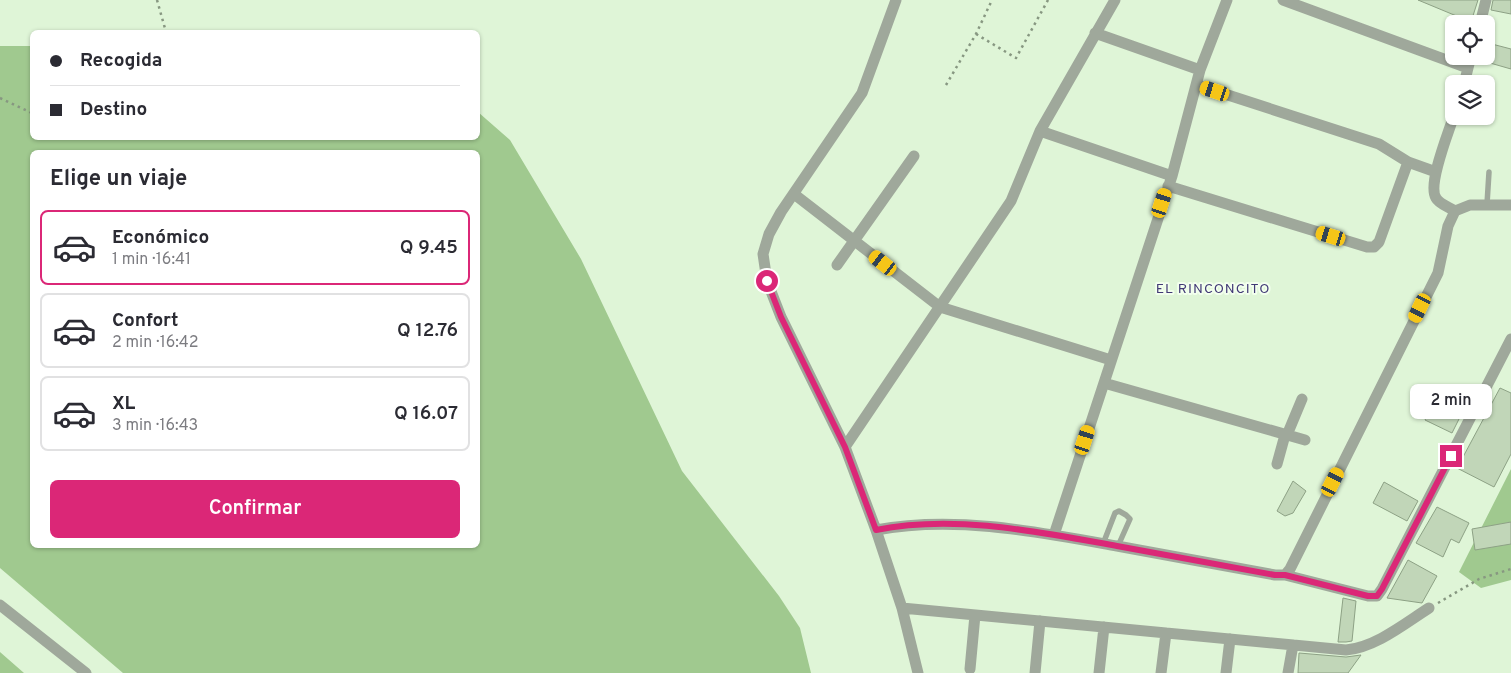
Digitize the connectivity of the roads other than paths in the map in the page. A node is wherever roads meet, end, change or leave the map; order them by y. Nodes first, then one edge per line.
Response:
1 (896, 0) edge
2 (1115, 0) edge
3 (1225, 0) edge
4 (1283, 0) edge
5 (1486, 0) edge
6 (1482, 15) edge
7 (1095, 33) junction
8 (1469, 65) edge
9 (1468, 68) junction
10 (1200, 70) junction
11 (1466, 75) edge
12 (1197, 85) junction
13 (1451, 125) edge
14 (1040, 131) junction
15 (914, 156) dead end
16 (1408, 162) junction
17 (1436, 172) junction
18 (1489, 172) dead end
19 (1170, 181) junction
20 (794, 194) junction
21 (1486, 204) junction
22 (1511, 204) edge
23 (1455, 211) junction
24 (854, 241) junction
25 (837, 265) dead end
26 (940, 307) junction
27 (1511, 339) edge
28 (1111, 360) junction
29 (1104, 383) junction
30 (1302, 399) dead end
31 (1286, 435) junction
32 (1306, 440) dead end
33 (845, 447) junction
34 (1277, 464) dead end
35 (876, 530) junction
36 (1054, 535) junction
37 (1103, 544) junction
38 (1118, 546) junction
39 (1285, 575) junction
40 (0, 605) edge
41 (902, 608) junction
42 (1429, 608) road end
43 (975, 615) junction
44 (1040, 621) junction
45 (1104, 627) junction
46 (1166, 633) junction
47 (1230, 639) junction
48 (1293, 645) junction
49 (970, 669) dead end
50 (86, 673) edge
51 (918, 673) edge
52 (1035, 673) edge
53 (1099, 673) edge
54 (1161, 673) edge
55 (1226, 673) edge
56 (1288, 673) edge

1 - 20 street
2 - 7 street
3 - 10 street
4 - 9 street
5 - 6 street
7 - 10 street
7 - 14 street
8 - 9 street
9 - 11 street
10 - 12 street
12 - 16 street
12 - 19 street
13 - 17 street
14 - 19 street
14 - 26 street
15 - 24 street
16 - 17 street
16 - 19 street
17 - 23 street
18 - 21 lane
19 - 28 street
20 - 24 street
20 - 33 street
21 - 22 street
21 - 23 street
23 - 39 street
24 - 25 street
24 - 26 street
26 - 28 street
26 - 33 street
27 - 39 street
28 - 29 street
29 - 31 street
29 - 36 street
30 - 31 street
31 - 32 street
31 - 34 street
33 - 35 street
35 - 36 street
35 - 41 street
36 - 37 street
37 - 38 street
37 - 38 lane
38 - 39 street
40 - 50 street
41 - 43 street
41 - 51 street
42 - 48 street
43 - 44 street
43 - 49 street
44 - 45 street
44 - 52 street
45 - 46 street
45 - 53 street
46 - 47 street
46 - 54 street
47 - 48 street
47 - 55 street
48 - 56 street

